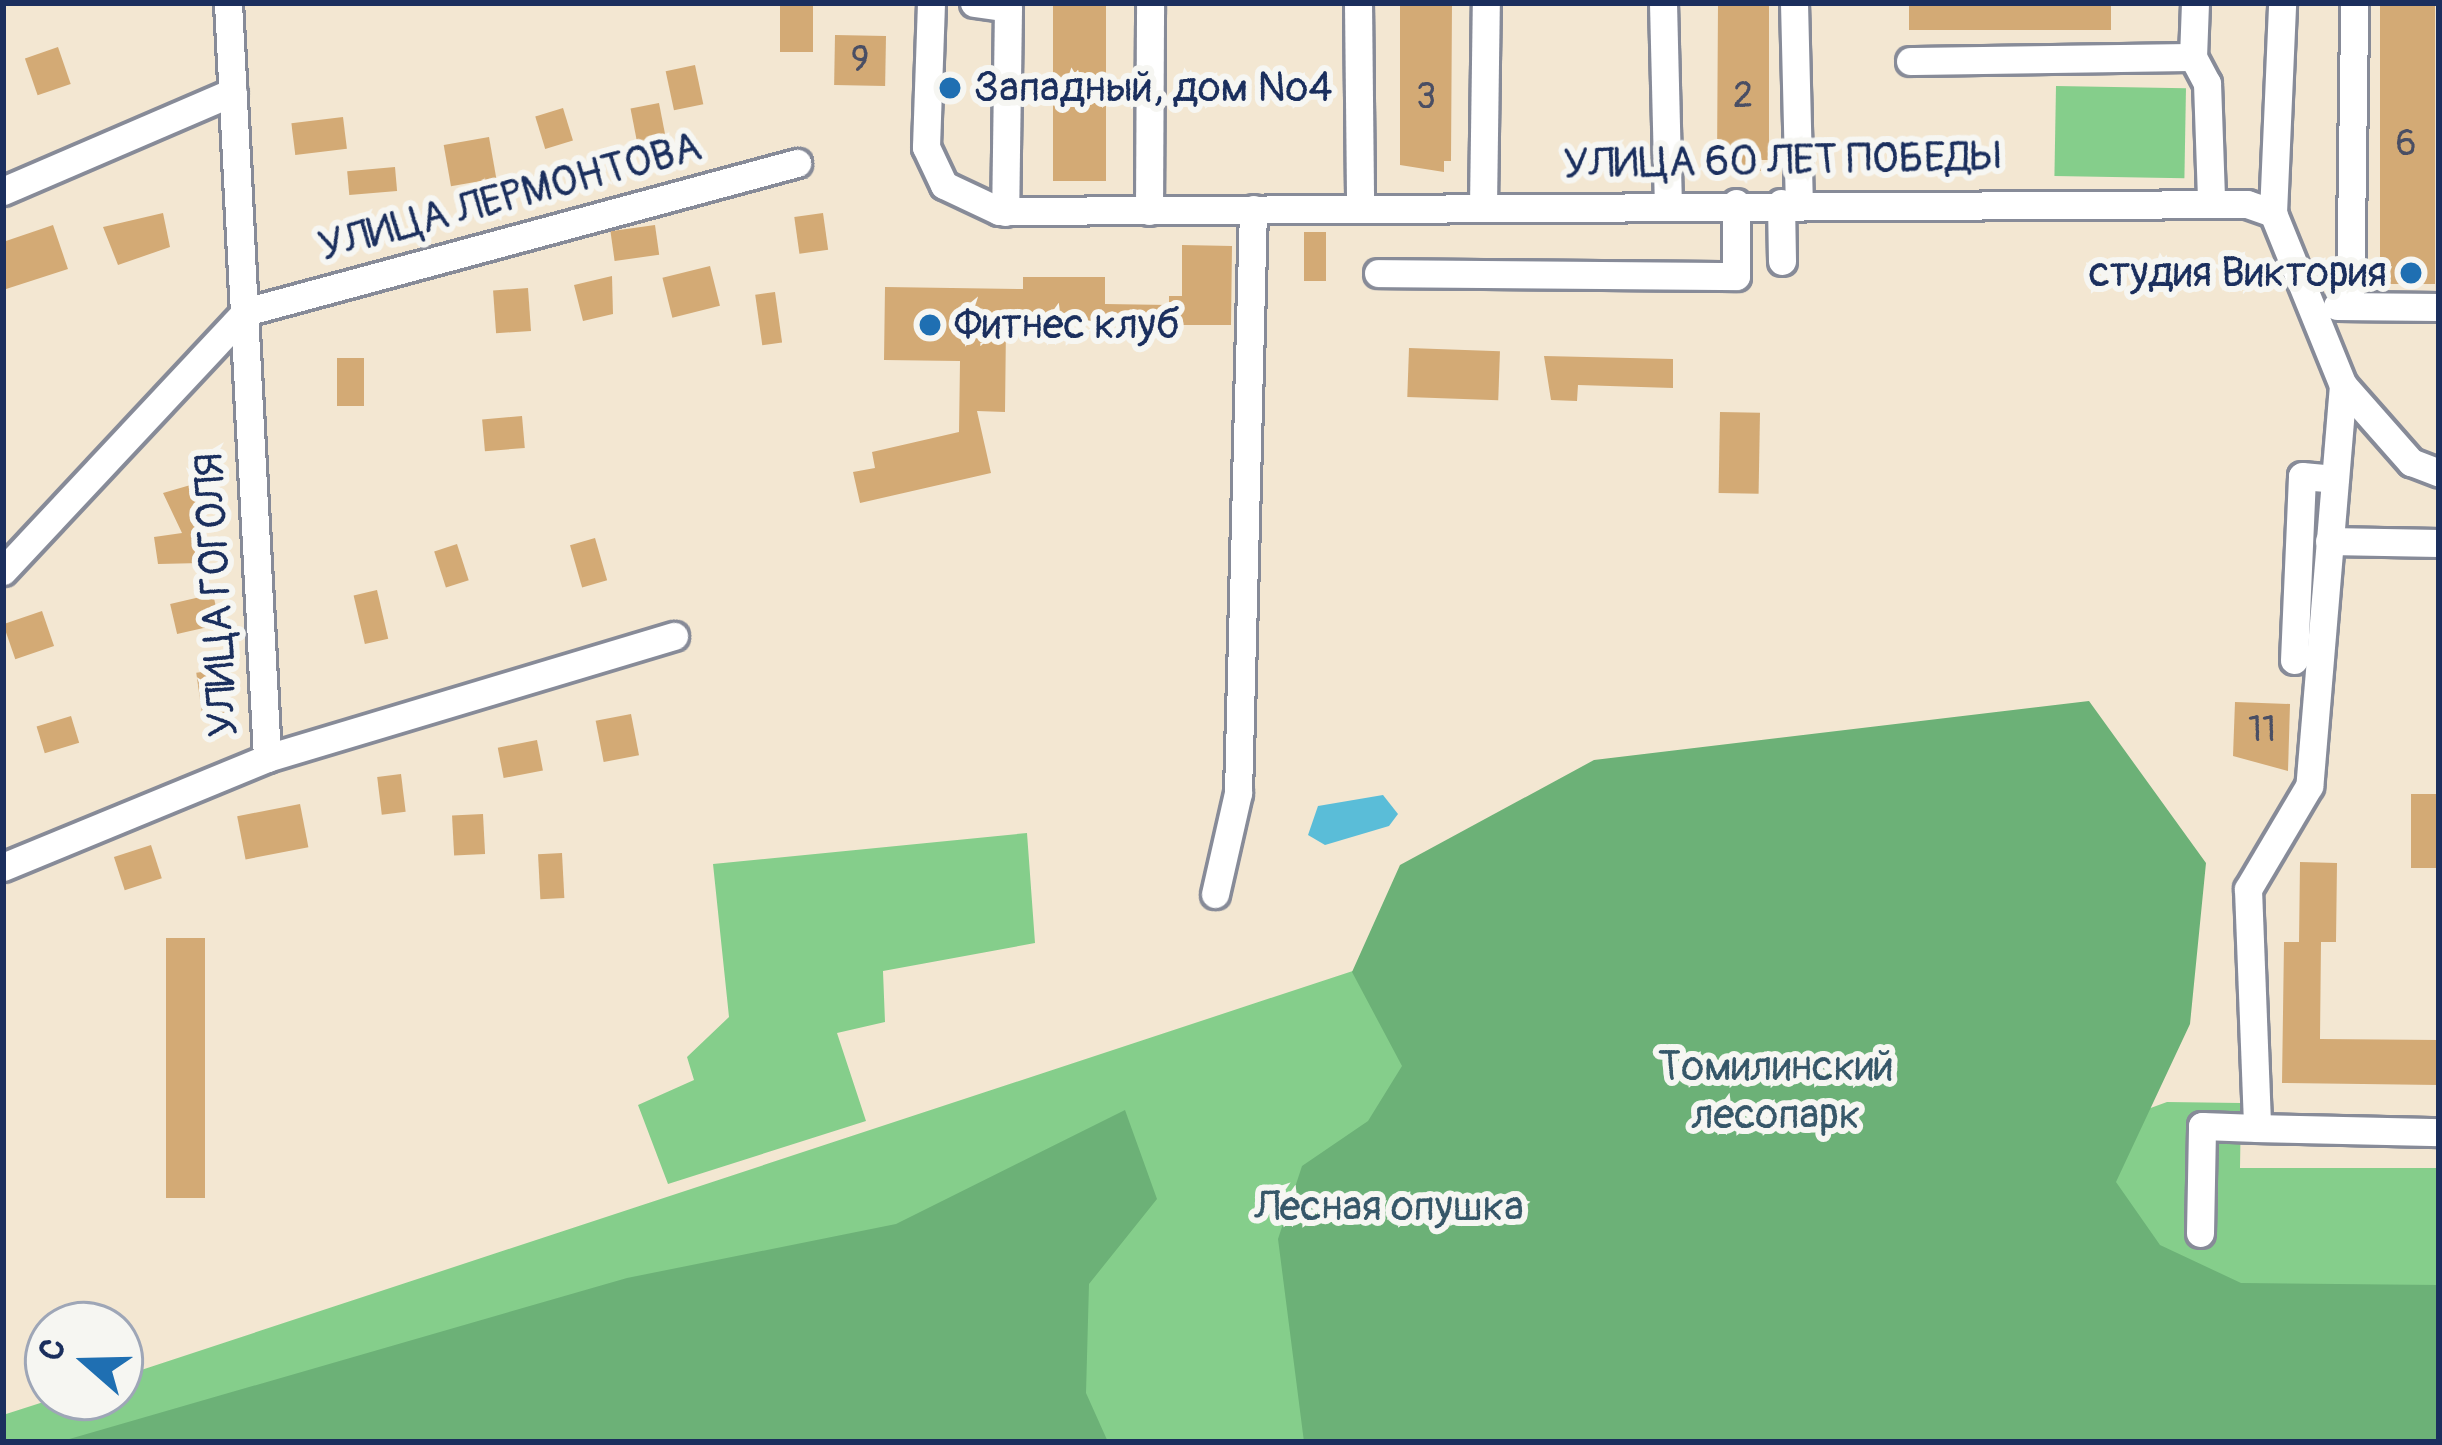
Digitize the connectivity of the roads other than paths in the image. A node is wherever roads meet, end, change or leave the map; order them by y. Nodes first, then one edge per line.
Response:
1 (228, 3) edge
2 (932, 3) edge
3 (974, 3) edge
4 (1150, 3) edge
5 (1358, 3) edge
6 (1486, 3) edge
7 (1664, 3) edge
8 (1794, 3) edge
9 (2195, 3) edge
10 (2282, 3) edge
11 (2354, 3) edge
12 (2193, 57) junction
13 (1910, 62) dead end
14 (233, 92) junction
15 (797, 163) dead end
16 (3, 191) edge
17 (2211, 198) junction
18 (1790, 202) junction
19 (1736, 203) junction
20 (1668, 204) junction
21 (1483, 206) junction
22 (1360, 207) junction
23 (1253, 209) junction
24 (1149, 211) junction
25 (1006, 212) junction
26 (2273, 213) junction
27 (1782, 261) dead end
28 (1378, 273) dead end
29 (2308, 305) junction
30 (2350, 306) junction
31 (2439, 307) edge
32 (245, 312) junction
33 (2343, 386) junction
34 (2439, 473) edge
35 (2335, 479) junction
36 (2329, 541) junction
37 (2439, 543) edge
38 (3, 571) edge
39 (674, 637) dead end
40 (2294, 660) dead end
41 (267, 758) junction
42 (3, 867) edge
43 (1215, 894) dead end
44 (2257, 1128) junction
45 (2439, 1132) edge
46 (2200, 1233) dead end

1 - 14 street, УЛИЦА ГОГОЛЯ
2 - 25 street, УЛИЦА 60 ЛЕТ ПОБЕДЫ
3 - 25 street
4 - 24 street
5 - 22 street
6 - 21 street
7 - 20 street
8 - 18 street
9 - 12 street
10 - 26 street
11 - 30 street
12 - 13 street
12 - 17 street
14 - 16 street
14 - 32 street, УЛИЦА ГОГОЛЯ
15 - 32 street, УЛИЦА ЛЕРМОНТОВА
17 - 18 street, УЛИЦА 60 ЛЕТ ПОБЕДЫ
17 - 26 street, УЛИЦА 60 ЛЕТ ПОБЕДЫ
18 - 19 street, УЛИЦА 60 ЛЕТ ПОБЕДЫ
18 - 27 street
19 - 20 street, УЛИЦА 60 ЛЕТ ПОБЕДЫ
19 - 28 street
20 - 21 street, УЛИЦА 60 ЛЕТ ПОБЕДЫ
21 - 22 street, УЛИЦА 60 ЛЕТ ПОБЕДЫ
22 - 23 street, УЛИЦА 60 ЛЕТ ПОБЕДЫ
23 - 24 street, УЛИЦА 60 ЛЕТ ПОБЕДЫ
23 - 43 street
24 - 25 street, УЛИЦА 60 ЛЕТ ПОБЕДЫ
26 - 29 street
29 - 30 street
29 - 33 street
30 - 31 street
32 - 38 street
32 - 41 street, УЛИЦА ГОГОЛЯ
33 - 34 street
33 - 35 street
35 - 36 street
35 - 40 street
36 - 37 street
36 - 44 street
39 - 41 street, УЛИЦА ГОГОЛЯ
41 - 42 street
44 - 45 street
44 - 46 street

